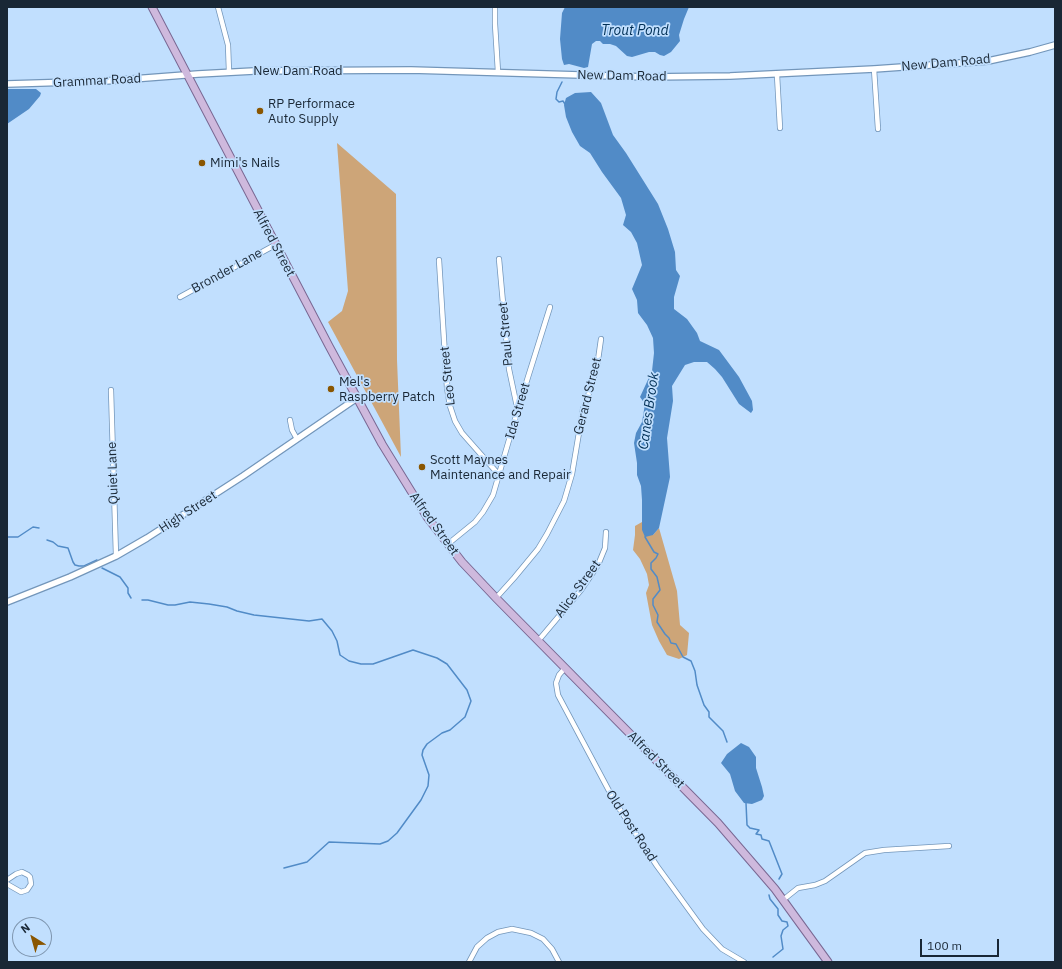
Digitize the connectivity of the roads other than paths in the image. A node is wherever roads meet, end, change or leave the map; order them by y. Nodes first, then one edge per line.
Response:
1 (152, 7) edge
2 (218, 7) edge
3 (495, 7) edge
4 (1055, 45) edge
5 (874, 69) junction
6 (229, 72) junction
7 (498, 72) junction
8 (187, 75) junction
9 (777, 75) junction
10 (7, 84) edge
11 (780, 128) dead end
12 (878, 129) dead end
13 (275, 245) junction
14 (498, 259) dead end
15 (439, 260) dead end
16 (180, 297) dead end
17 (550, 307) dead end
18 (601, 338) dead end
19 (110, 390) dead end
20 (357, 398) junction
21 (518, 409) junction
22 (290, 420) dead end
23 (297, 439) junction
24 (500, 476) junction
25 (606, 532) dead end
26 (448, 544) junction
27 (116, 556) junction
28 (496, 598) junction
29 (7, 602) edge
30 (538, 641) junction
31 (565, 668) junction
32 (949, 846) dead end
33 (7, 880) edge
34 (7, 884) edge
35 (783, 900) junction
36 (469, 962) edge
37 (559, 962) edge
38 (744, 962) edge
39 (828, 962) edge

1 - 8 main road, Alfred Street
2 - 6 street
3 - 7 street
4 - 5 street, New Dam Road
5 - 9 street, New Dam Road
5 - 12 street
6 - 7 street, New Dam Road
6 - 8 street, New Dam Road
7 - 9 street, New Dam Road
8 - 10 street, Grammar Road
8 - 13 main road, Alfred Street
9 - 11 street
13 - 16 street, Bronder Lane
13 - 20 main road, Alfred Street
14 - 21 street, Paul Street
15 - 24 street, Leo Street
17 - 21 street, Ida Street
18 - 28 street, Gerard Street
19 - 27 street, Quiet Lane
20 - 23 street, High Street
20 - 26 main road, Alfred Street
21 - 24 street, Ida Street
22 - 23 street
23 - 27 street, High Street
24 - 26 street, Ida Street
25 - 30 street, Alice Street
26 - 28 main road, Alfred Street
27 - 29 street, High Street
28 - 30 main road, Alfred Street
30 - 31 main road, Alfred Street
31 - 35 main road, Alfred Street
31 - 38 street, Old Post Road
32 - 35 street
33 - 34 street
35 - 39 main road, Alfred Street
36 - 37 street

